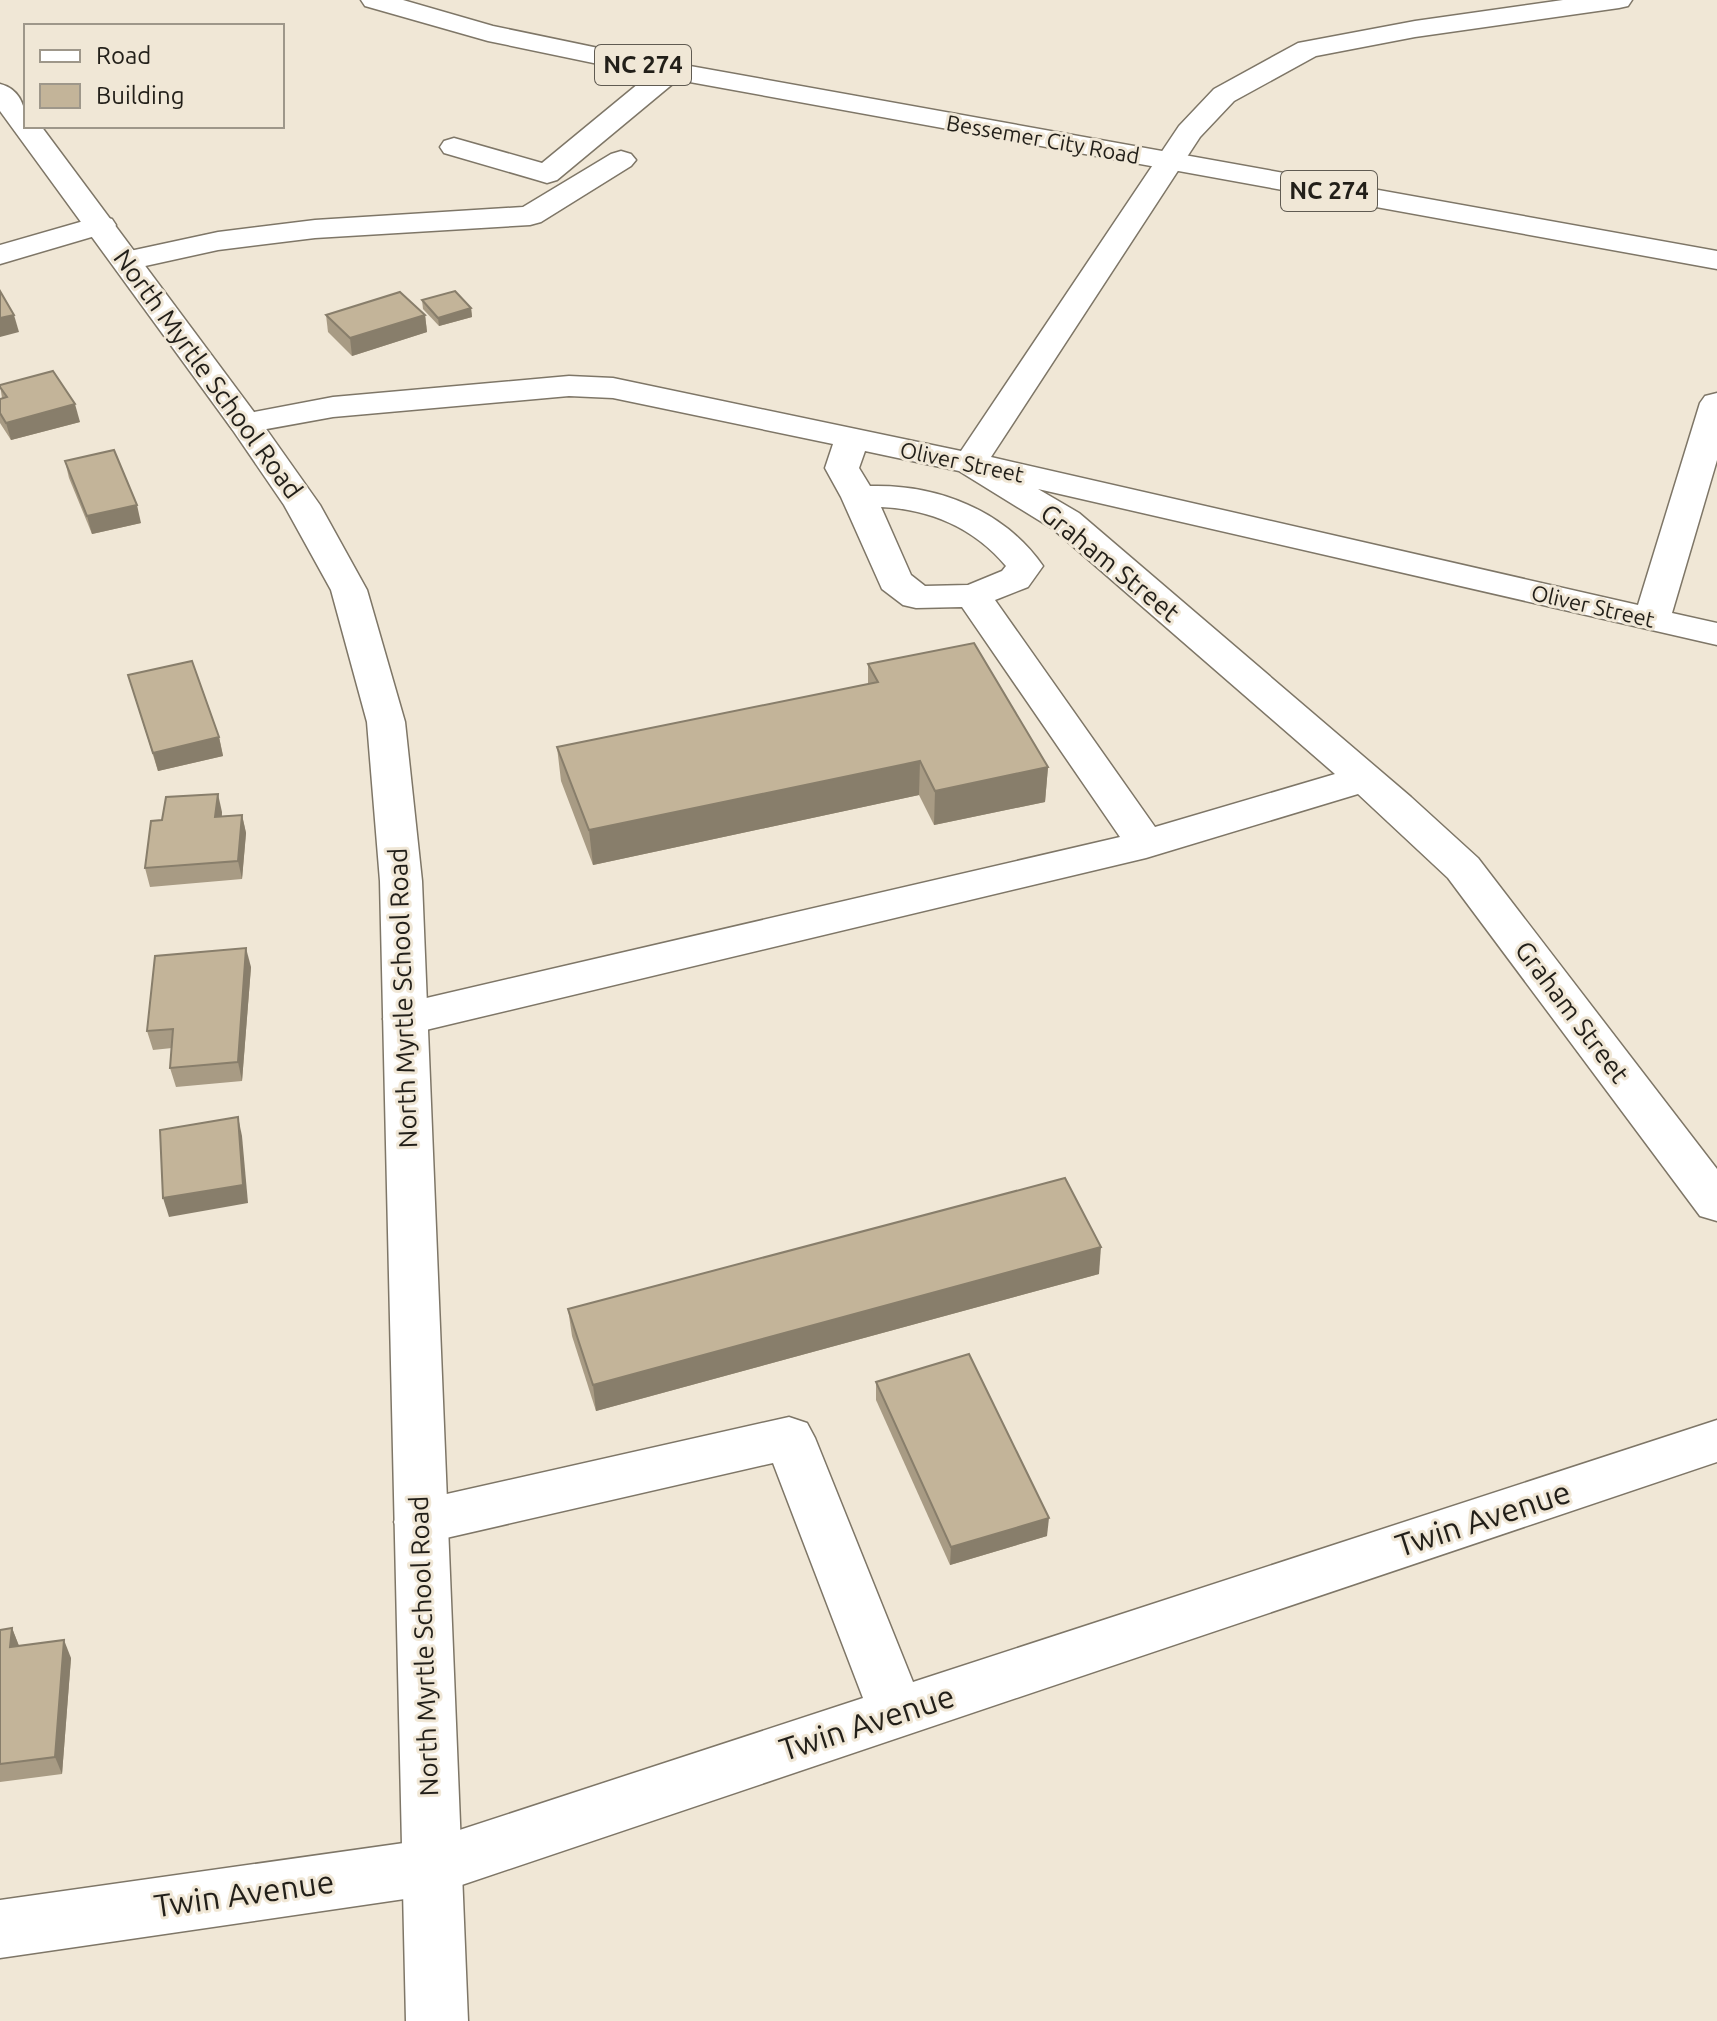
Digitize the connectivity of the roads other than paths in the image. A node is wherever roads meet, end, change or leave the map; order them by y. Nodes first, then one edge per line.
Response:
1 (374, 0) edge
2 (1619, 0) edge
3 (0, 64) edge
4 (671, 71) junction
5 (0, 91) edge
6 (24, 123) edge
7 (28, 128) edge
8 (454, 147) dead end
9 (621, 160) dead end
10 (1171, 162) junction
11 (101, 225) junction
12 (0, 255) edge
13 (1717, 260) edge
14 (127, 261) junction
15 (1717, 403) edge
16 (245, 423) junction
17 (852, 438) junction
18 (970, 463) junction
19 (859, 497) junction
20 (973, 596) junction
21 (1652, 619) junction
22 (1717, 634) edge
23 (1365, 778) junction
24 (1146, 844) junction
25 (405, 1019) junction
26 (1717, 1203) edge
27 (1717, 1441) edge
28 (420, 1522) junction
29 (897, 1713) junction
30 (432, 1867) junction
31 (0, 1929) edge
32 (437, 2021) edge

1 - 4 street, Bessemer City Road / NC 274
2 - 10 street
3 - 5 street, North Myrtle School Road
4 - 8 street
4 - 10 street, Bessemer City Road / NC 274
5 - 6 street, North Myrtle School Road
7 - 11 street, North Myrtle School Road
9 - 14 street
10 - 13 street, Bessemer City Road / NC 274
10 - 18 street
11 - 12 street
11 - 14 street, North Myrtle School Road
14 - 16 street, North Myrtle School Road
15 - 21 street
16 - 17 street, Oliver Street
16 - 25 street, North Myrtle School Road
17 - 18 street, Oliver Street
17 - 19 street
18 - 21 street, Oliver Street
18 - 23 street, Graham Street
19 - 20 street
19 - 20 street
20 - 24 street
21 - 22 street, Oliver Street
23 - 24 street
23 - 26 street, Graham Street
24 - 25 street
25 - 28 street, North Myrtle School Road
27 - 29 street, Twin Avenue
28 - 29 street
28 - 30 street, North Myrtle School Road
29 - 30 street, Twin Avenue
30 - 31 street, Twin Avenue
30 - 32 street, North Myrtle School Road

